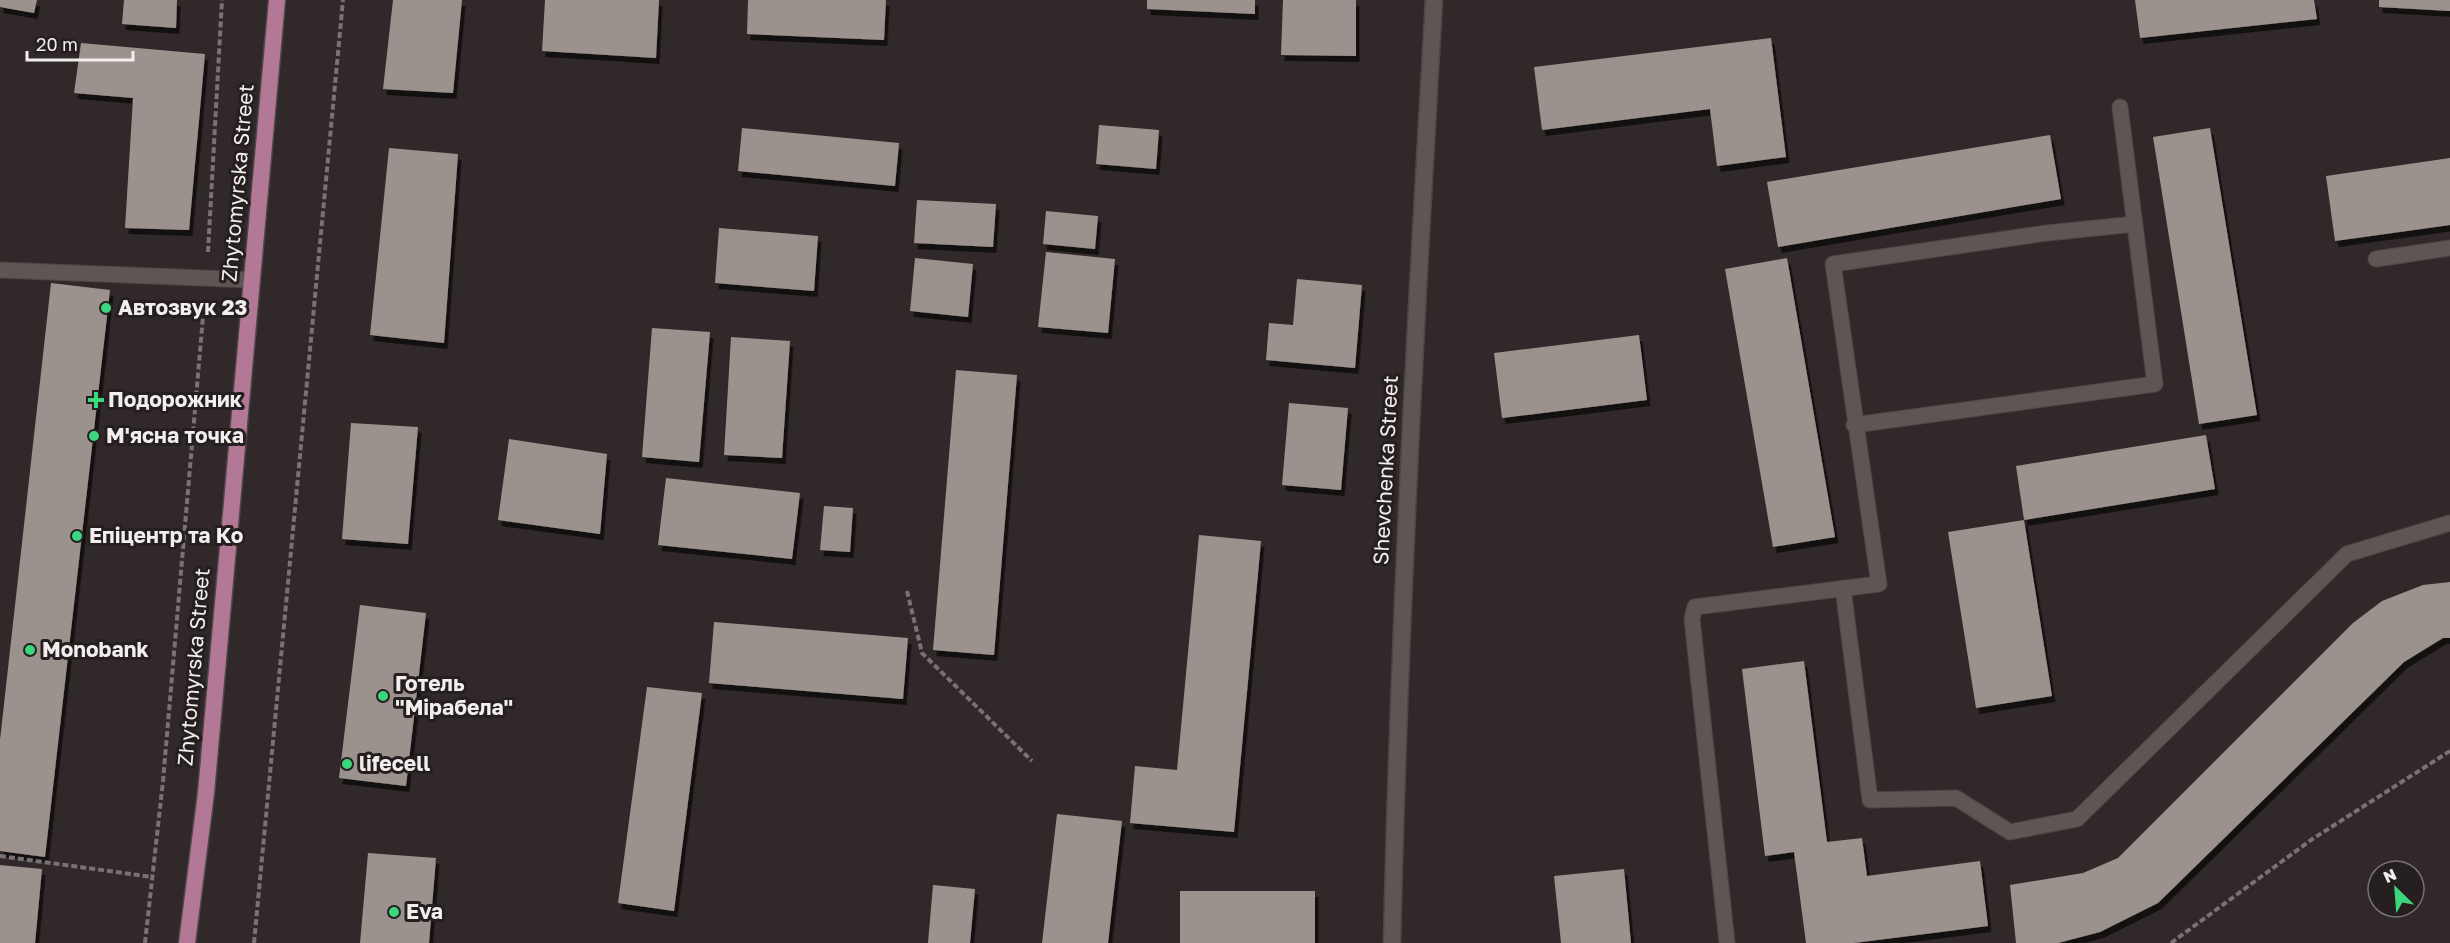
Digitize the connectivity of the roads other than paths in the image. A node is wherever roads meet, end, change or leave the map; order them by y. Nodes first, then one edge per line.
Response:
1 (277, 0) edge
2 (1434, 0) edge
3 (2120, 107) dead end
4 (2134, 224) junction
5 (2450, 248) edge
6 (2376, 259) dead end
7 (0, 270) edge
8 (252, 280) junction
9 (1854, 425) junction
10 (2450, 523) edge
11 (1843, 588) junction
12 (188, 943) edge
13 (1392, 943) edge
14 (1727, 943) edge

1 - 8 main road, Zhytomyrska Street
2 - 13 street, Shevchenka Street
3 - 4 lane
4 - 9 lane
4 - 9 lane
5 - 6 lane
7 - 8 lane
8 - 12 main road, Zhytomyrska Street
9 - 11 lane
10 - 11 lane
11 - 14 lane

